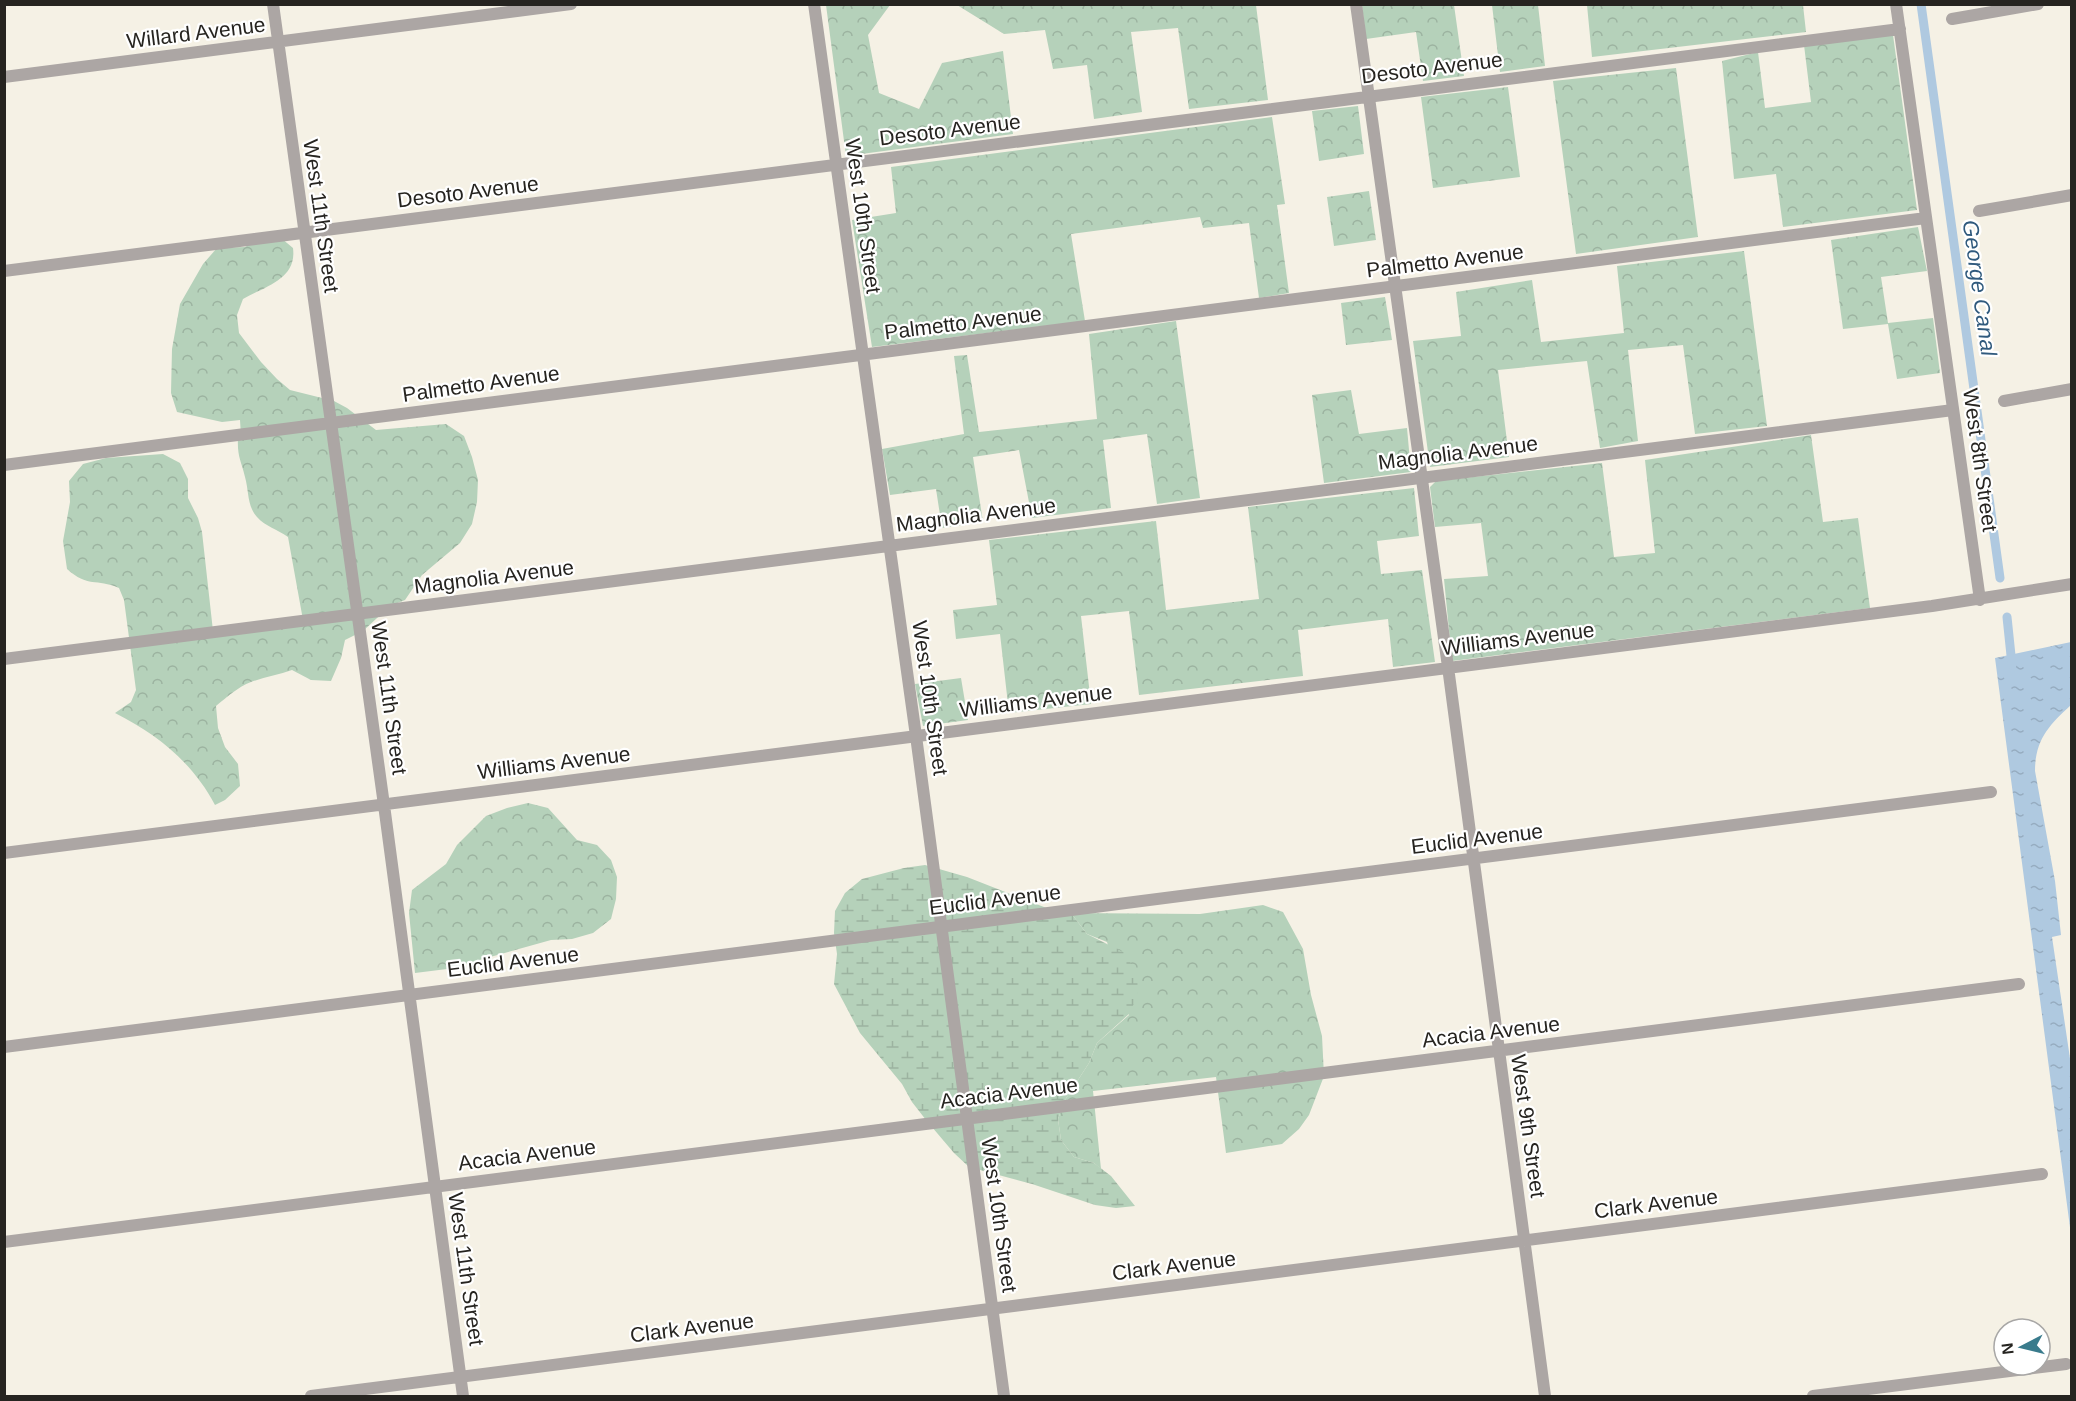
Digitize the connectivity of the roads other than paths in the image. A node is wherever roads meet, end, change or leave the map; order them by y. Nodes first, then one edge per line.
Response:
1 (273, 4) edge
2 (571, 4) edge
3 (814, 4) edge
4 (1356, 4) edge
5 (1896, 4) edge
6 (2038, 4) edge
7 (1952, 19) dead end
8 (1900, 28) junction
9 (279, 42) junction
10 (4, 77) edge
11 (1368, 96) junction
12 (836, 164) junction
13 (2072, 195) edge
14 (1979, 211) dead end
15 (1926, 218) junction
16 (304, 232) junction
17 (4, 271) edge
18 (1395, 287) junction
19 (862, 355) junction
20 (2072, 389) edge
21 (2004, 400) dead end
22 (1953, 410) junction
23 (330, 423) junction
24 (4, 465) edge
25 (1421, 478) junction
26 (889, 545) junction
27 (2072, 584) edge
28 (1980, 600) junction
29 (357, 614) junction
30 (4, 659) edge
31 (1448, 667) junction
32 (916, 736) junction
33 (1991, 792) dead end
34 (384, 805) junction
35 (4, 853) edge
36 (1473, 859) junction
37 (942, 926) junction
38 (2019, 984) dead end
39 (410, 995) junction
40 (4, 1047) edge
41 (1498, 1050) junction
42 (967, 1119) junction
43 (2042, 1174) dead end
44 (435, 1187) junction
45 (1523, 1240) junction
46 (4, 1242) edge
47 (992, 1309) junction
48 (2066, 1364) dead end
49 (460, 1377) junction
50 (311, 1396) edge
51 (463, 1396) edge
52 (1004, 1396) edge
53 (1545, 1396) edge
54 (1813, 1396) edge

1 - 9 street, West 11th Street
2 - 9 street, Willard Avenue
3 - 12 street, West 10th Street
4 - 11 street, West 9th Street
5 - 8 street, West 8th Street
6 - 7 street
8 - 11 street, Desoto Avenue
8 - 15 street, West 8th Street
9 - 10 street, Willard Avenue
9 - 16 street, West 11th Street
11 - 12 street, Desoto Avenue
11 - 18 street, West 9th Street
12 - 16 street, Desoto Avenue
12 - 19 street, West 10th Street
13 - 14 street
15 - 18 street, Palmetto Avenue
15 - 22 street, West 8th Street
16 - 17 street, Desoto Avenue
16 - 23 street, West 11th Street
18 - 19 street, Palmetto Avenue
18 - 25 street, West 9th Street
19 - 23 street, Palmetto Avenue
19 - 26 street, West 10th Street
20 - 21 street
22 - 25 street, Magnolia Avenue
22 - 28 street, West 8th Street
23 - 24 street, Palmetto Avenue
23 - 29 street, West 11th Street
25 - 26 street, Magnolia Avenue
25 - 31 street, West 9th Street
26 - 29 street, Magnolia Avenue
26 - 32 street, West 10th Street
27 - 28 street, Williams Avenue
28 - 31 street, Williams Avenue
29 - 30 street, Magnolia Avenue
29 - 34 street, West 11th Street
31 - 32 street, Williams Avenue
31 - 36 street, West 9th Street
32 - 34 street, Williams Avenue
32 - 37 street, West 10th Street
33 - 36 street, Euclid Avenue
34 - 35 street, Williams Avenue
34 - 39 street, West 11th Street
36 - 37 street, Euclid Avenue
36 - 41 street, West 9th Street
37 - 39 street, Euclid Avenue
37 - 42 street, West 10th Street
38 - 41 street, Acacia Avenue
39 - 40 street, Euclid Avenue
39 - 44 street, West 11th Street
41 - 42 street, Acacia Avenue
41 - 45 street, West 9th Street
42 - 44 street, Acacia Avenue
42 - 47 street, West 10th Street
43 - 45 street, Clark Avenue
44 - 46 street, Acacia Avenue
44 - 49 street, West 11th Street
45 - 47 street, Clark Avenue
45 - 53 street, West 9th Street
47 - 49 street, Clark Avenue
47 - 52 street, West 10th Street
48 - 54 street
49 - 50 street, Clark Avenue
49 - 51 street, West 11th Street

